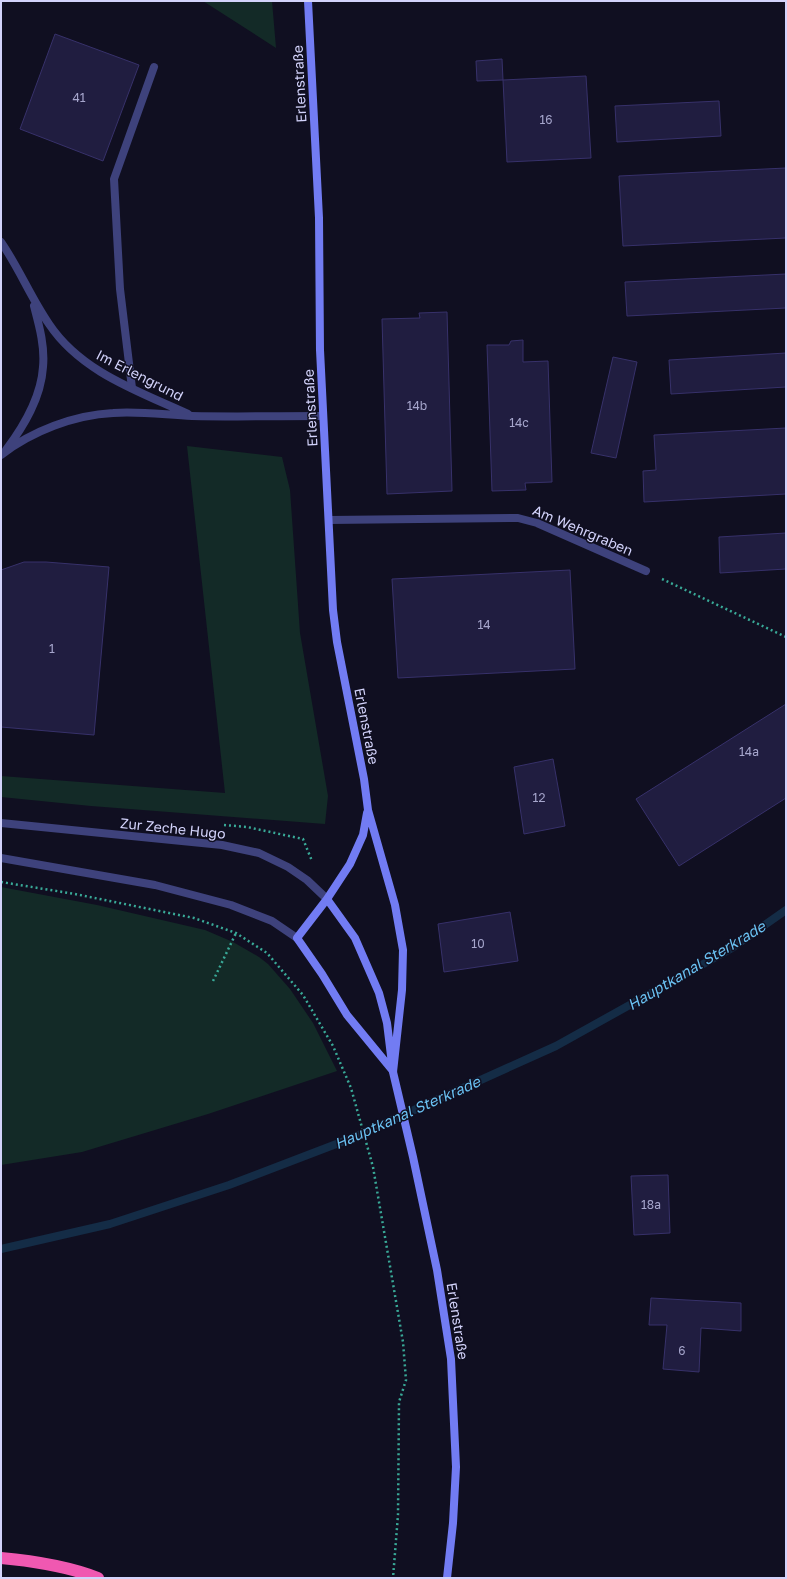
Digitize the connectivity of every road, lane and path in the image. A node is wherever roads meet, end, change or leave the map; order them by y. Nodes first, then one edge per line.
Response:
1 (308, 1) edge
2 (154, 67) dead end
3 (1, 242) edge
4 (33, 298) junction
5 (132, 388) junction
6 (193, 416) junction
7 (323, 416) junction
8 (3, 454) edge
9 (329, 520) junction
10 (646, 571) joint
11 (786, 637) edge
12 (368, 810) junction
13 (1, 823) edge
14 (1, 858) edge
15 (1, 882) edge
16 (327, 899) junction
17 (236, 933) junction
18 (297, 938) junction
19 (213, 981) dead end
20 (393, 1072) junction
21 (1, 1558) edge
22 (98, 1578) edge
23 (393, 1578) edge
24 (448, 1578) edge

1 - 7 main road, Erlenstraße
2 - 5 street
3 - 4 street, Im Erlengrund
4 - 5 street, Im Erlengrund
4 - 8 street, Im Erlengrund
5 - 6 street, Im Erlengrund
6 - 7 street, Im Erlengrund
6 - 8 street, Im Erlengrund
7 - 9 main road, Erlenstraße
9 - 10 street, Am Wehrgraben
9 - 12 main road, Erlenstraße
10 - 11 path, Am Wehrgraben
12 - 16 main road, Erlenstraße
12 - 20 main road, Erlenstraße
13 - 16 street, Zur Zeche Hugo
14 - 18 street
15 - 17 path
16 - 18 main road, Erlenstraße
16 - 20 main road, Erlenstraße
17 - 19 path
17 - 23 path
18 - 20 main road, Erlenstraße
20 - 24 main road, Erlenstraße
21 - 22 highway

